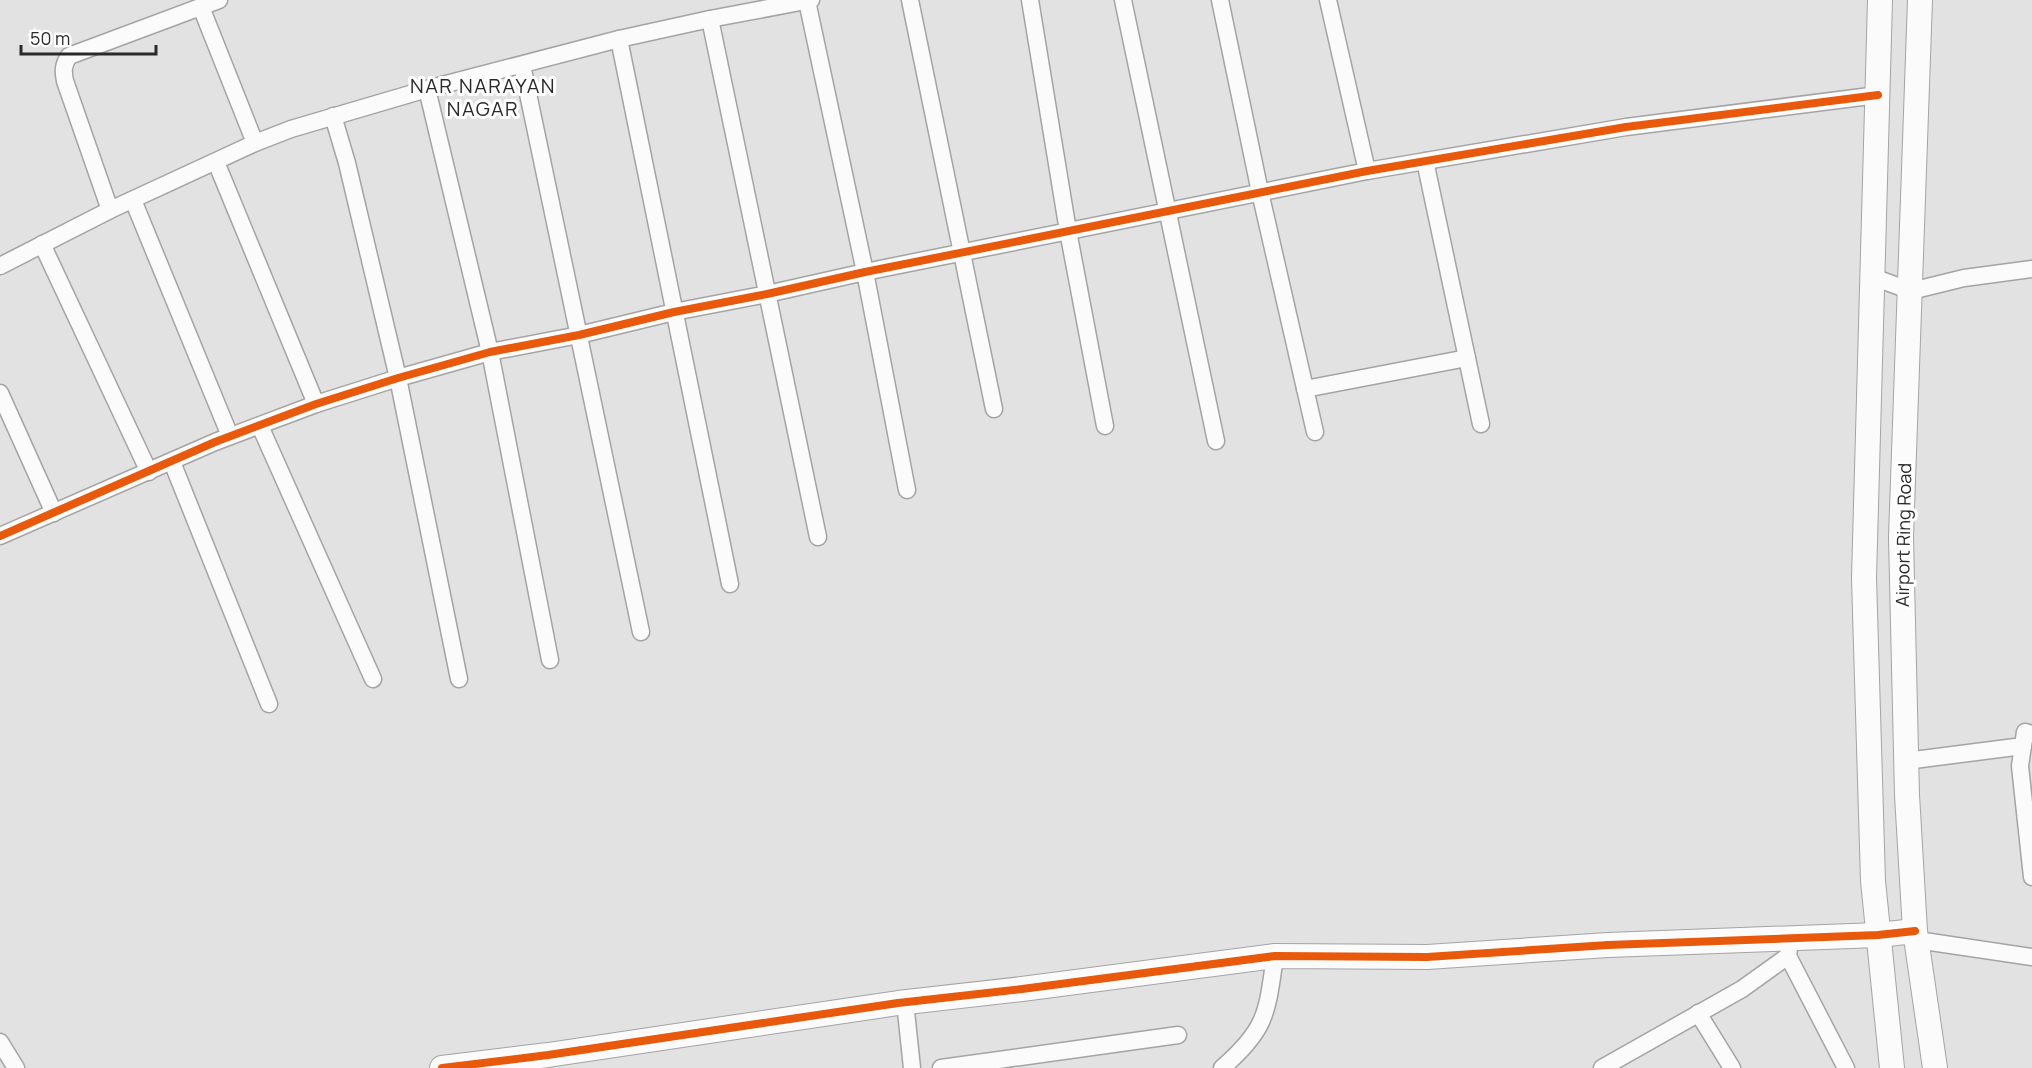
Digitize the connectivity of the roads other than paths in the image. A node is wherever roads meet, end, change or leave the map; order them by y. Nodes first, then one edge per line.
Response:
1 (910, 0) edge
2 (1030, 0) edge
3 (1123, 0) edge
4 (1220, 0) edge
5 (1328, 0) edge
6 (1880, 0) edge
7 (1920, 0) edge
8 (809, 1) edge
9 (210, 3) edge
10 (710, 19) junction
11 (619, 39) junction
12 (522, 65) junction
13 (427, 89) junction
14 (1878, 94) junction
15 (333, 116) junction
16 (255, 143) junction
17 (1425, 161) junction
18 (216, 162) junction
19 (1367, 171) junction
20 (1260, 192) junction
21 (133, 200) junction
22 (110, 210) junction
23 (1168, 212) junction
24 (1068, 231) junction
25 (42, 244) junction
26 (963, 253) junction
27 (0, 267) edge
28 (2032, 269) edge
29 (865, 273) junction
30 (1873, 277) junction
31 (1911, 291) junction
32 (767, 294) junction
33 (674, 312) junction
34 (579, 335) junction
35 (490, 352) junction
36 (1467, 358) junction
37 (398, 378) junction
38 (1305, 389) junction
39 (0, 393) edge
40 (316, 404) junction
41 (994, 408) dead end
42 (1481, 424) dead end
43 (260, 426) junction
44 (1105, 426) dead end
45 (1315, 432) dead end
46 (230, 436) junction
47 (1216, 441) dead end
48 (171, 462) junction
49 (149, 472) junction
50 (907, 490) dead end
51 (54, 513) junction
52 (0, 536) edge
53 (818, 537) dead end
54 (730, 584) dead end
55 (641, 632) dead end
56 (550, 660) dead end
57 (373, 678) dead end
58 (459, 678) dead end
59 (268, 704) dead end
60 (2027, 740) edge
61 (1906, 761) junction
62 (2032, 878) edge
63 (1878, 935) junction
64 (1916, 935) junction
65 (1789, 947) junction
66 (1275, 956) junction
67 (2032, 957) edge
68 (905, 1002) junction
69 (1698, 1013) junction
70 (1178, 1035) dead end
71 (0, 1042) edge
72 (540, 1062) edge
73 (1612, 1065) edge
74 (16, 1068) edge
75 (443, 1068) edge
76 (912, 1068) edge
77 (941, 1068) edge
78 (1222, 1068) edge
79 (1732, 1068) edge
80 (1846, 1068) edge
81 (1892, 1068) edge
82 (1935, 1068) edge

1 - 26 street
2 - 24 street
3 - 23 street
4 - 20 street
5 - 19 street
6 - 14 main road, Airport Ring Road
7 - 31 main road, Airport Ring Road
8 - 10 street
8 - 29 street
9 - 16 street
9 - 22 street
10 - 11 street
10 - 32 street
11 - 12 street
11 - 33 street
12 - 13 street
12 - 34 street
13 - 15 street
13 - 35 street
14 - 17 street
14 - 30 main road, Airport Ring Road
15 - 16 street
15 - 37 street
16 - 18 street
17 - 19 street
17 - 36 street
18 - 21 street
18 - 40 street
19 - 20 street
20 - 23 street
20 - 38 street
21 - 22 street
21 - 46 street
22 - 25 street
23 - 24 street
23 - 47 street
24 - 26 street
24 - 44 street
25 - 27 street
25 - 49 street
26 - 29 street
26 - 41 street
28 - 31 street
29 - 32 street
29 - 50 street
30 - 31 street
30 - 63 main road, Airport Ring Road
31 - 61 main road, Airport Ring Road
32 - 33 street
32 - 53 street
33 - 34 street
33 - 54 street
34 - 35 street
34 - 55 street
35 - 37 street
35 - 56 street
36 - 38 street
36 - 42 street
37 - 40 street
37 - 58 street
38 - 45 street
39 - 51 street
40 - 43 street
43 - 46 street
43 - 57 street
46 - 48 street
48 - 49 street
48 - 59 street
49 - 51 street
51 - 52 street
60 - 61 street
60 - 62 street
61 - 64 main road, Airport Ring Road
63 - 64 main road
63 - 65 main road
63 - 81 main road, Airport Ring Road
64 - 67 street
64 - 82 main road, Airport Ring Road
65 - 66 main road
65 - 69 street
65 - 80 street
66 - 68 main road
66 - 78 street
68 - 72 main road
68 - 76 street
69 - 73 street
69 - 79 street
70 - 77 street
71 - 74 street
72 - 75 main road

